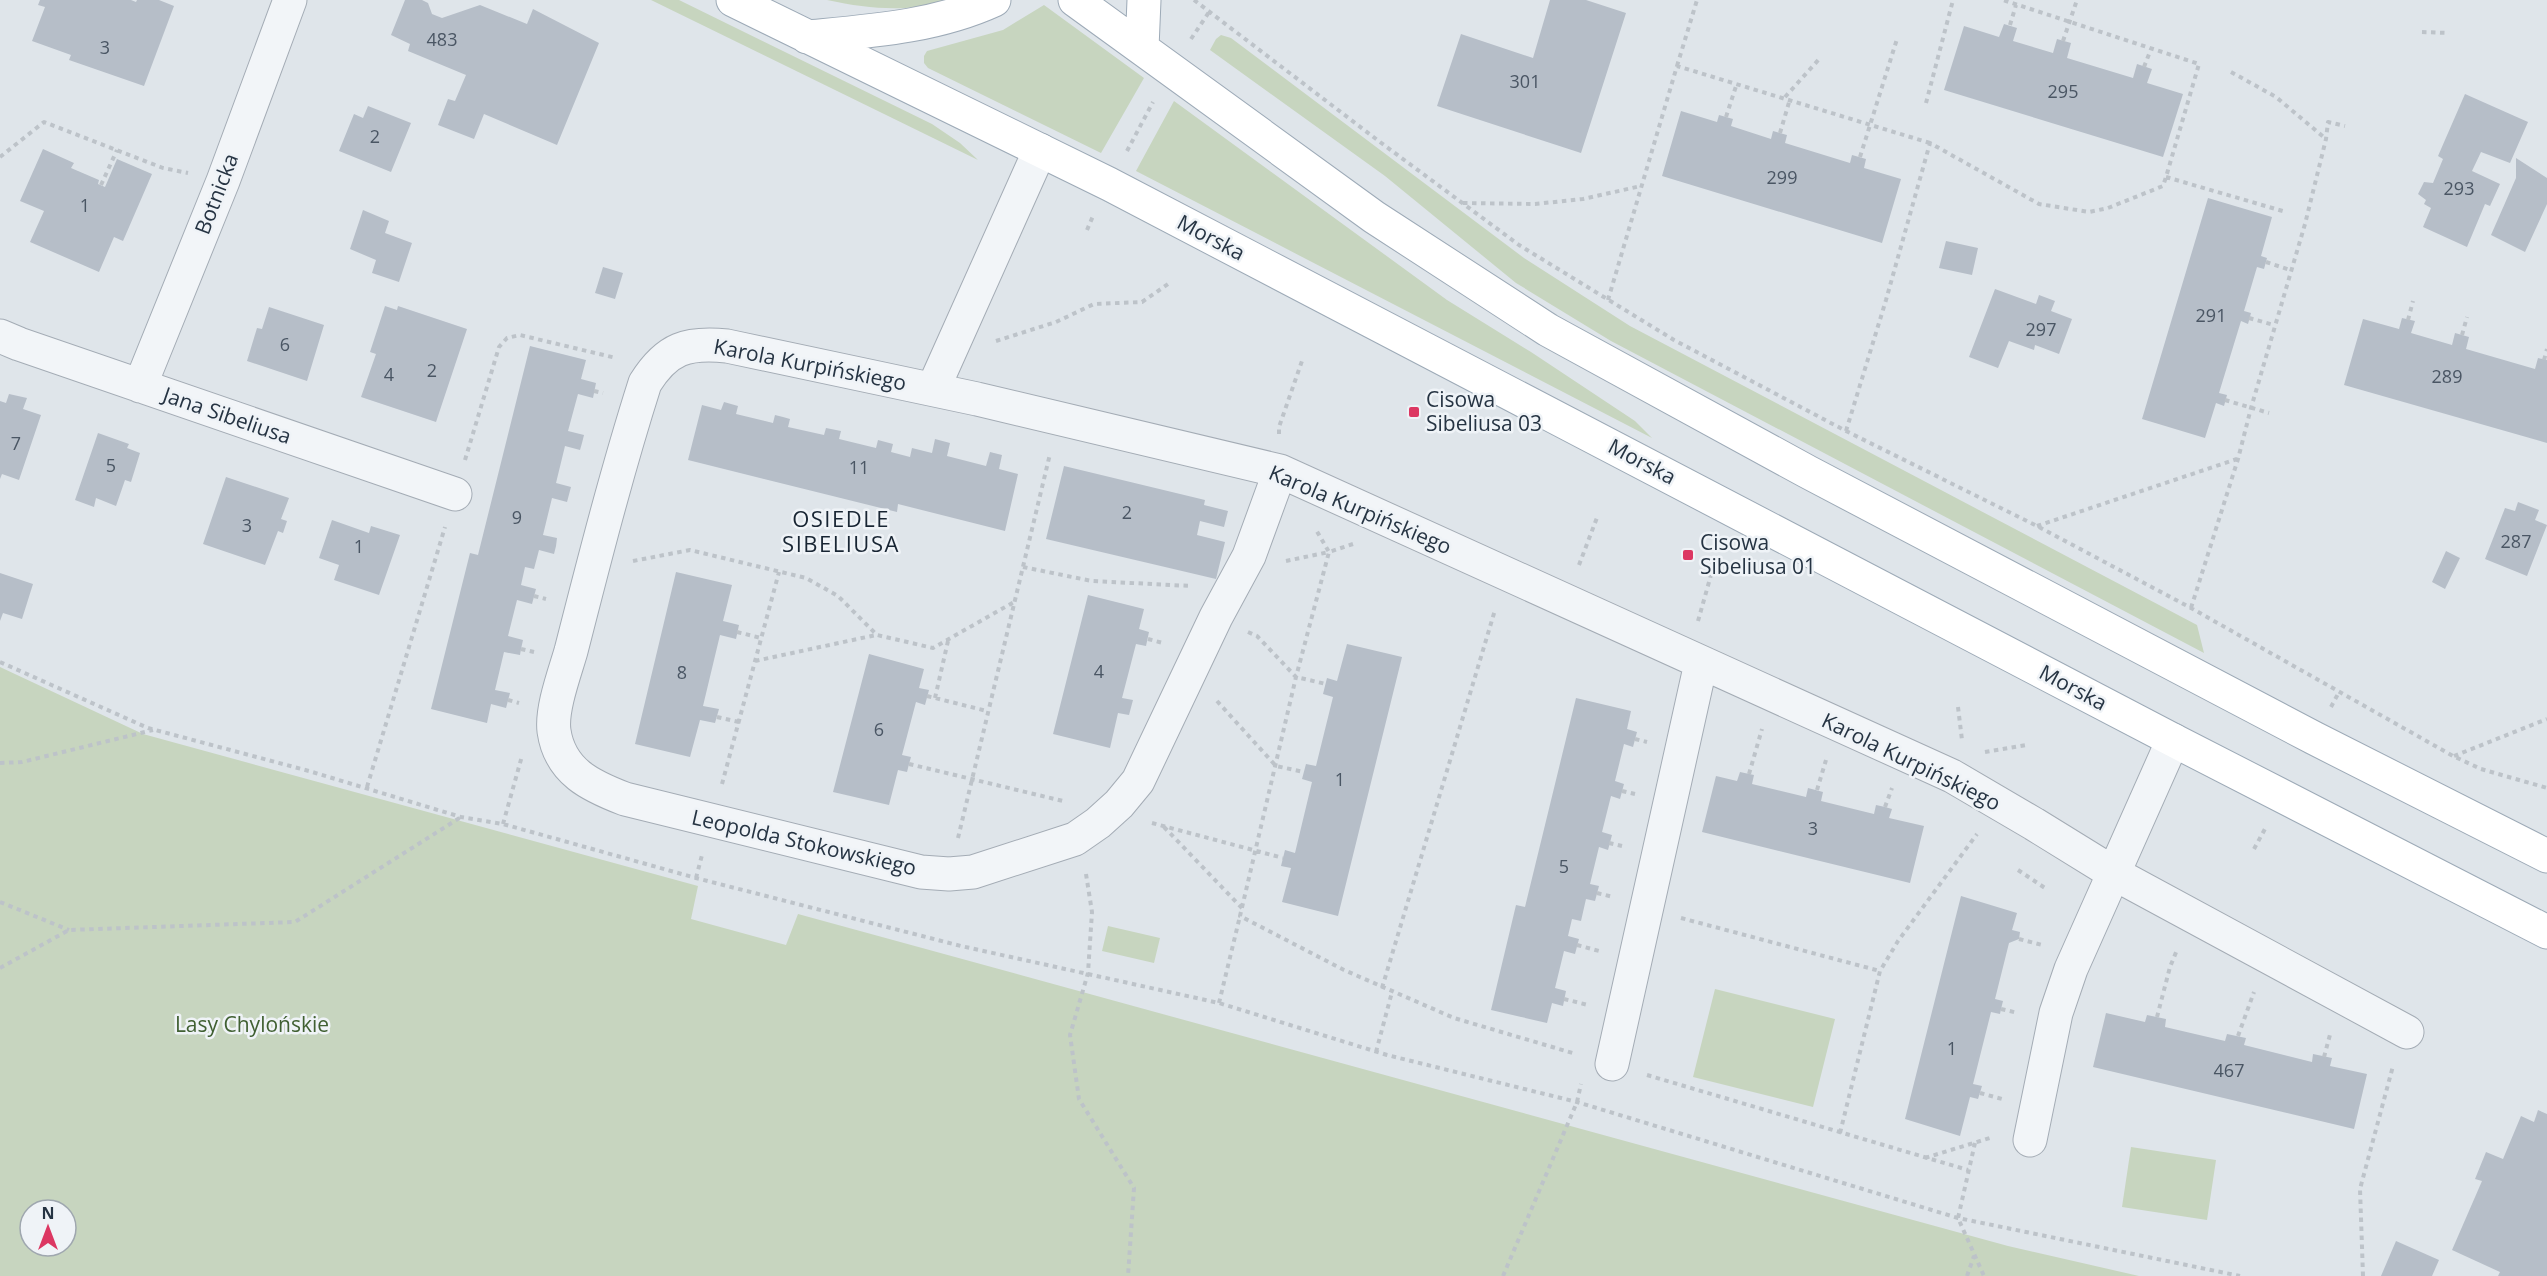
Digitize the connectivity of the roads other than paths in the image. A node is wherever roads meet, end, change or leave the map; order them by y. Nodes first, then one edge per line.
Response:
1 (290, 0) edge
2 (733, 0) edge
3 (994, 0) edge
4 (1076, 0) edge
5 (1144, 0) edge
6 (807, 38) junction
7 (1142, 48) junction
8 (1040, 150) junction
9 (0, 336) edge
10 (687, 346) joint
11 (140, 386) junction
12 (933, 389) junction
13 (1280, 471) junction
14 (455, 494) road end
15 (1701, 663) junction
16 (2173, 740) junction
17 (2547, 856) edge
18 (2115, 874) junction
19 (2547, 932) edge
20 (2406, 1032) road end
21 (1612, 1064) road end
22 (2030, 1140) dead end

1 - 11 street, Botnicka
2 - 6 main road, Morska
3 - 6 main road
4 - 7 main road
5 - 7 main road
6 - 8 main road, Morska
7 - 17 main road
8 - 12 street, Karola Kurpińskiego
8 - 16 main road, Morska
9 - 11 street, Jana Sibeliusa
10 - 12 street, Karola Kurpińskiego
10 - 13 street, Leopolda Stokowskiego
11 - 14 street, Jana Sibeliusa
12 - 13 street, Karola Kurpińskiego
13 - 15 street, Karola Kurpińskiego
15 - 18 street, Karola Kurpińskiego
15 - 21 street
16 - 18 street
16 - 19 main road, Morska
18 - 20 street, Karola Kurpińskiego
18 - 22 street

